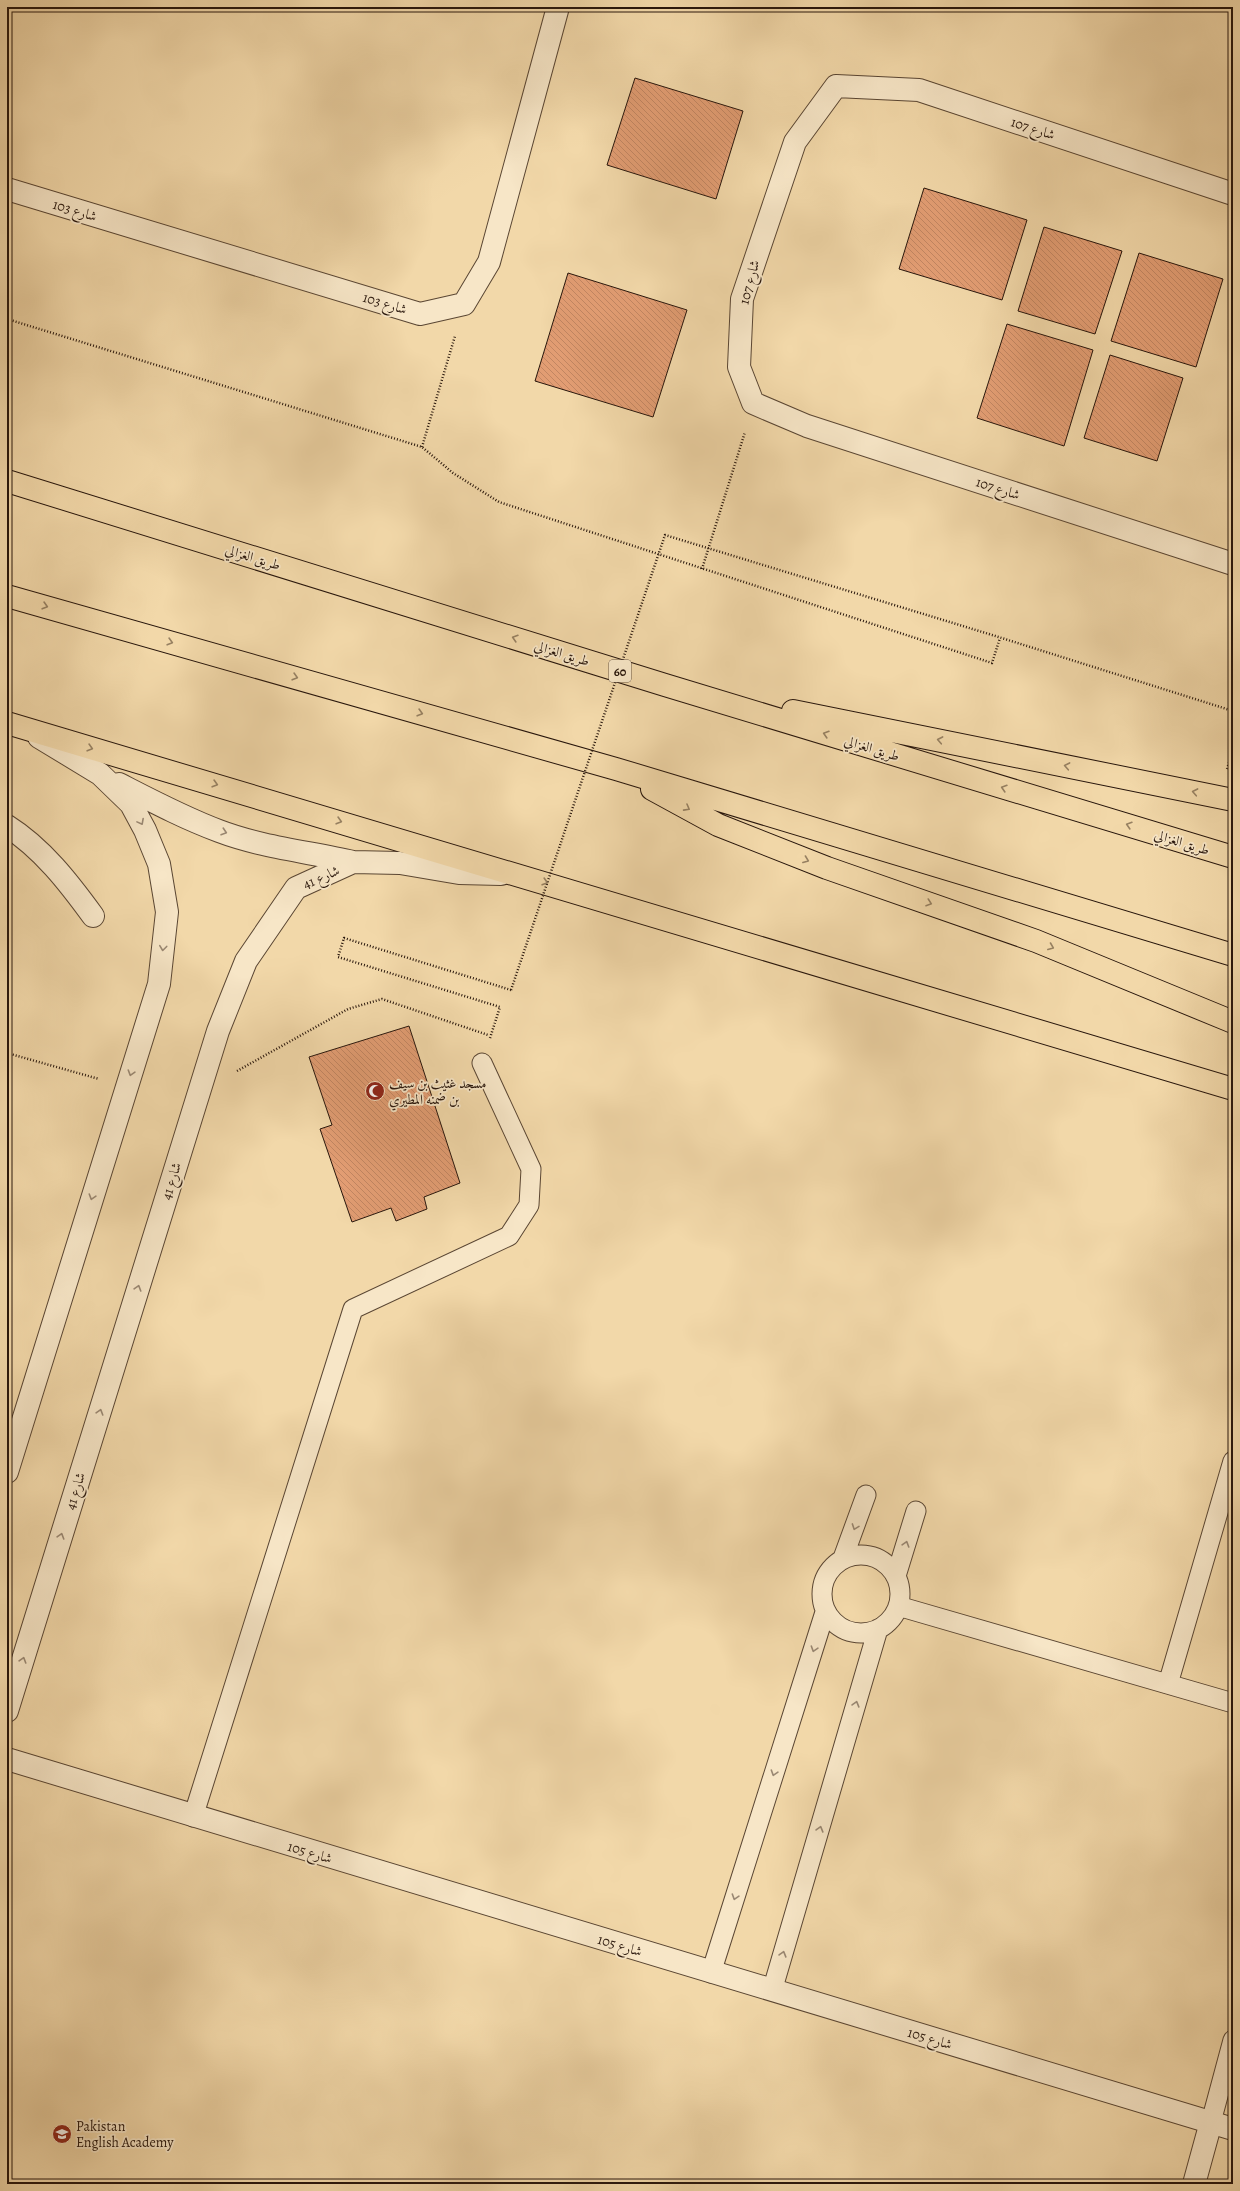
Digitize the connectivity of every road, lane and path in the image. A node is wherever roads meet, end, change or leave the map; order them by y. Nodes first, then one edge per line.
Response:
1 (558, 7) edge
2 (7, 189) edge
3 (1233, 194) edge
4 (464, 304) junction
5 (7, 319) edge
6 (753, 403) junction
7 (422, 447) junction
8 (7, 481) edge
9 (1233, 564) edge
10 (702, 569) junction
11 (7, 596) edge
12 (1000, 638) junction
13 (666, 685) junction
14 (1233, 711) edge
15 (16, 726) edge
16 (616, 769) junction
17 (100, 774) junction
18 (1233, 800) edge
19 (7, 826) edge
20 (1233, 857) edge
21 (353, 862) junction
22 (523, 875) junction
23 (92, 916) dead end
24 (1233, 955) edge
25 (500, 1007) dead end
26 (1233, 1022) edge
27 (491, 1036) dead end
28 (7, 1053) edge
29 (482, 1063) dead end
30 (206, 1068) junction
31 (127, 1086) junction
32 (1233, 1089) edge
33 (1233, 1461) edge
34 (7, 1472) edge
35 (866, 1495) dead end
36 (916, 1511) dead end
37 (843, 1558) junction
38 (896, 1576) junction
39 (898, 1606) junction
40 (826, 1612) junction
41 (878, 1629) junction
42 (1168, 1684) junction
43 (1233, 1703) edge
44 (7, 1711) edge
45 (7, 1759) edge
46 (193, 1817) junction
47 (711, 1973) junction
48 (772, 1991) junction
49 (1233, 2040) edge
50 (1211, 2122) junction
51 (1233, 2130) edge
52 (1194, 2184) edge

1 - 4 street
2 - 4 street, شارع 103
3 - 6 street, شارع 107
4 - 7 path
5 - 7 path
6 - 9 street, شارع 107
6 - 10 path
7 - 10 path
13 -> 8 main road, طريق الغزالي / 60
10 - 12 path
11 -> 16 main road
12 - 14 path
12 - 25 path, bridge
18 -> 13 main road
20 -> 13 main road, طريق الغزالي / 60
15 - 17 street
15 -> 22 main road
16 - 24 main road
16 -> 26 main road
17 -> 21 street
17 -> 31 street
19 - 23 street
21 - 22 street, شارع 41
21 - 30 street, شارع 41
22 -> 32 main road
27 - 30 path
28 - 31 path
29 - 46 lane
44 -> 30 street, شارع 41
31 -> 34 street
33 - 42 lane
35 -> 37 lane
38 -> 36 lane
37 - 38 lane
37 - 40 lane
38 - 39 lane
39 - 41 lane
39 - 42 lane
40 - 41 lane
40 -> 47 lane
48 -> 41 lane
42 - 43 lane
45 - 46 street, شارع 105
46 - 47 street, شارع 105
47 - 48 street, شارع 105
48 - 50 street, شارع 105
49 - 50 lane
50 - 51 street, شارع 105
50 - 52 street

